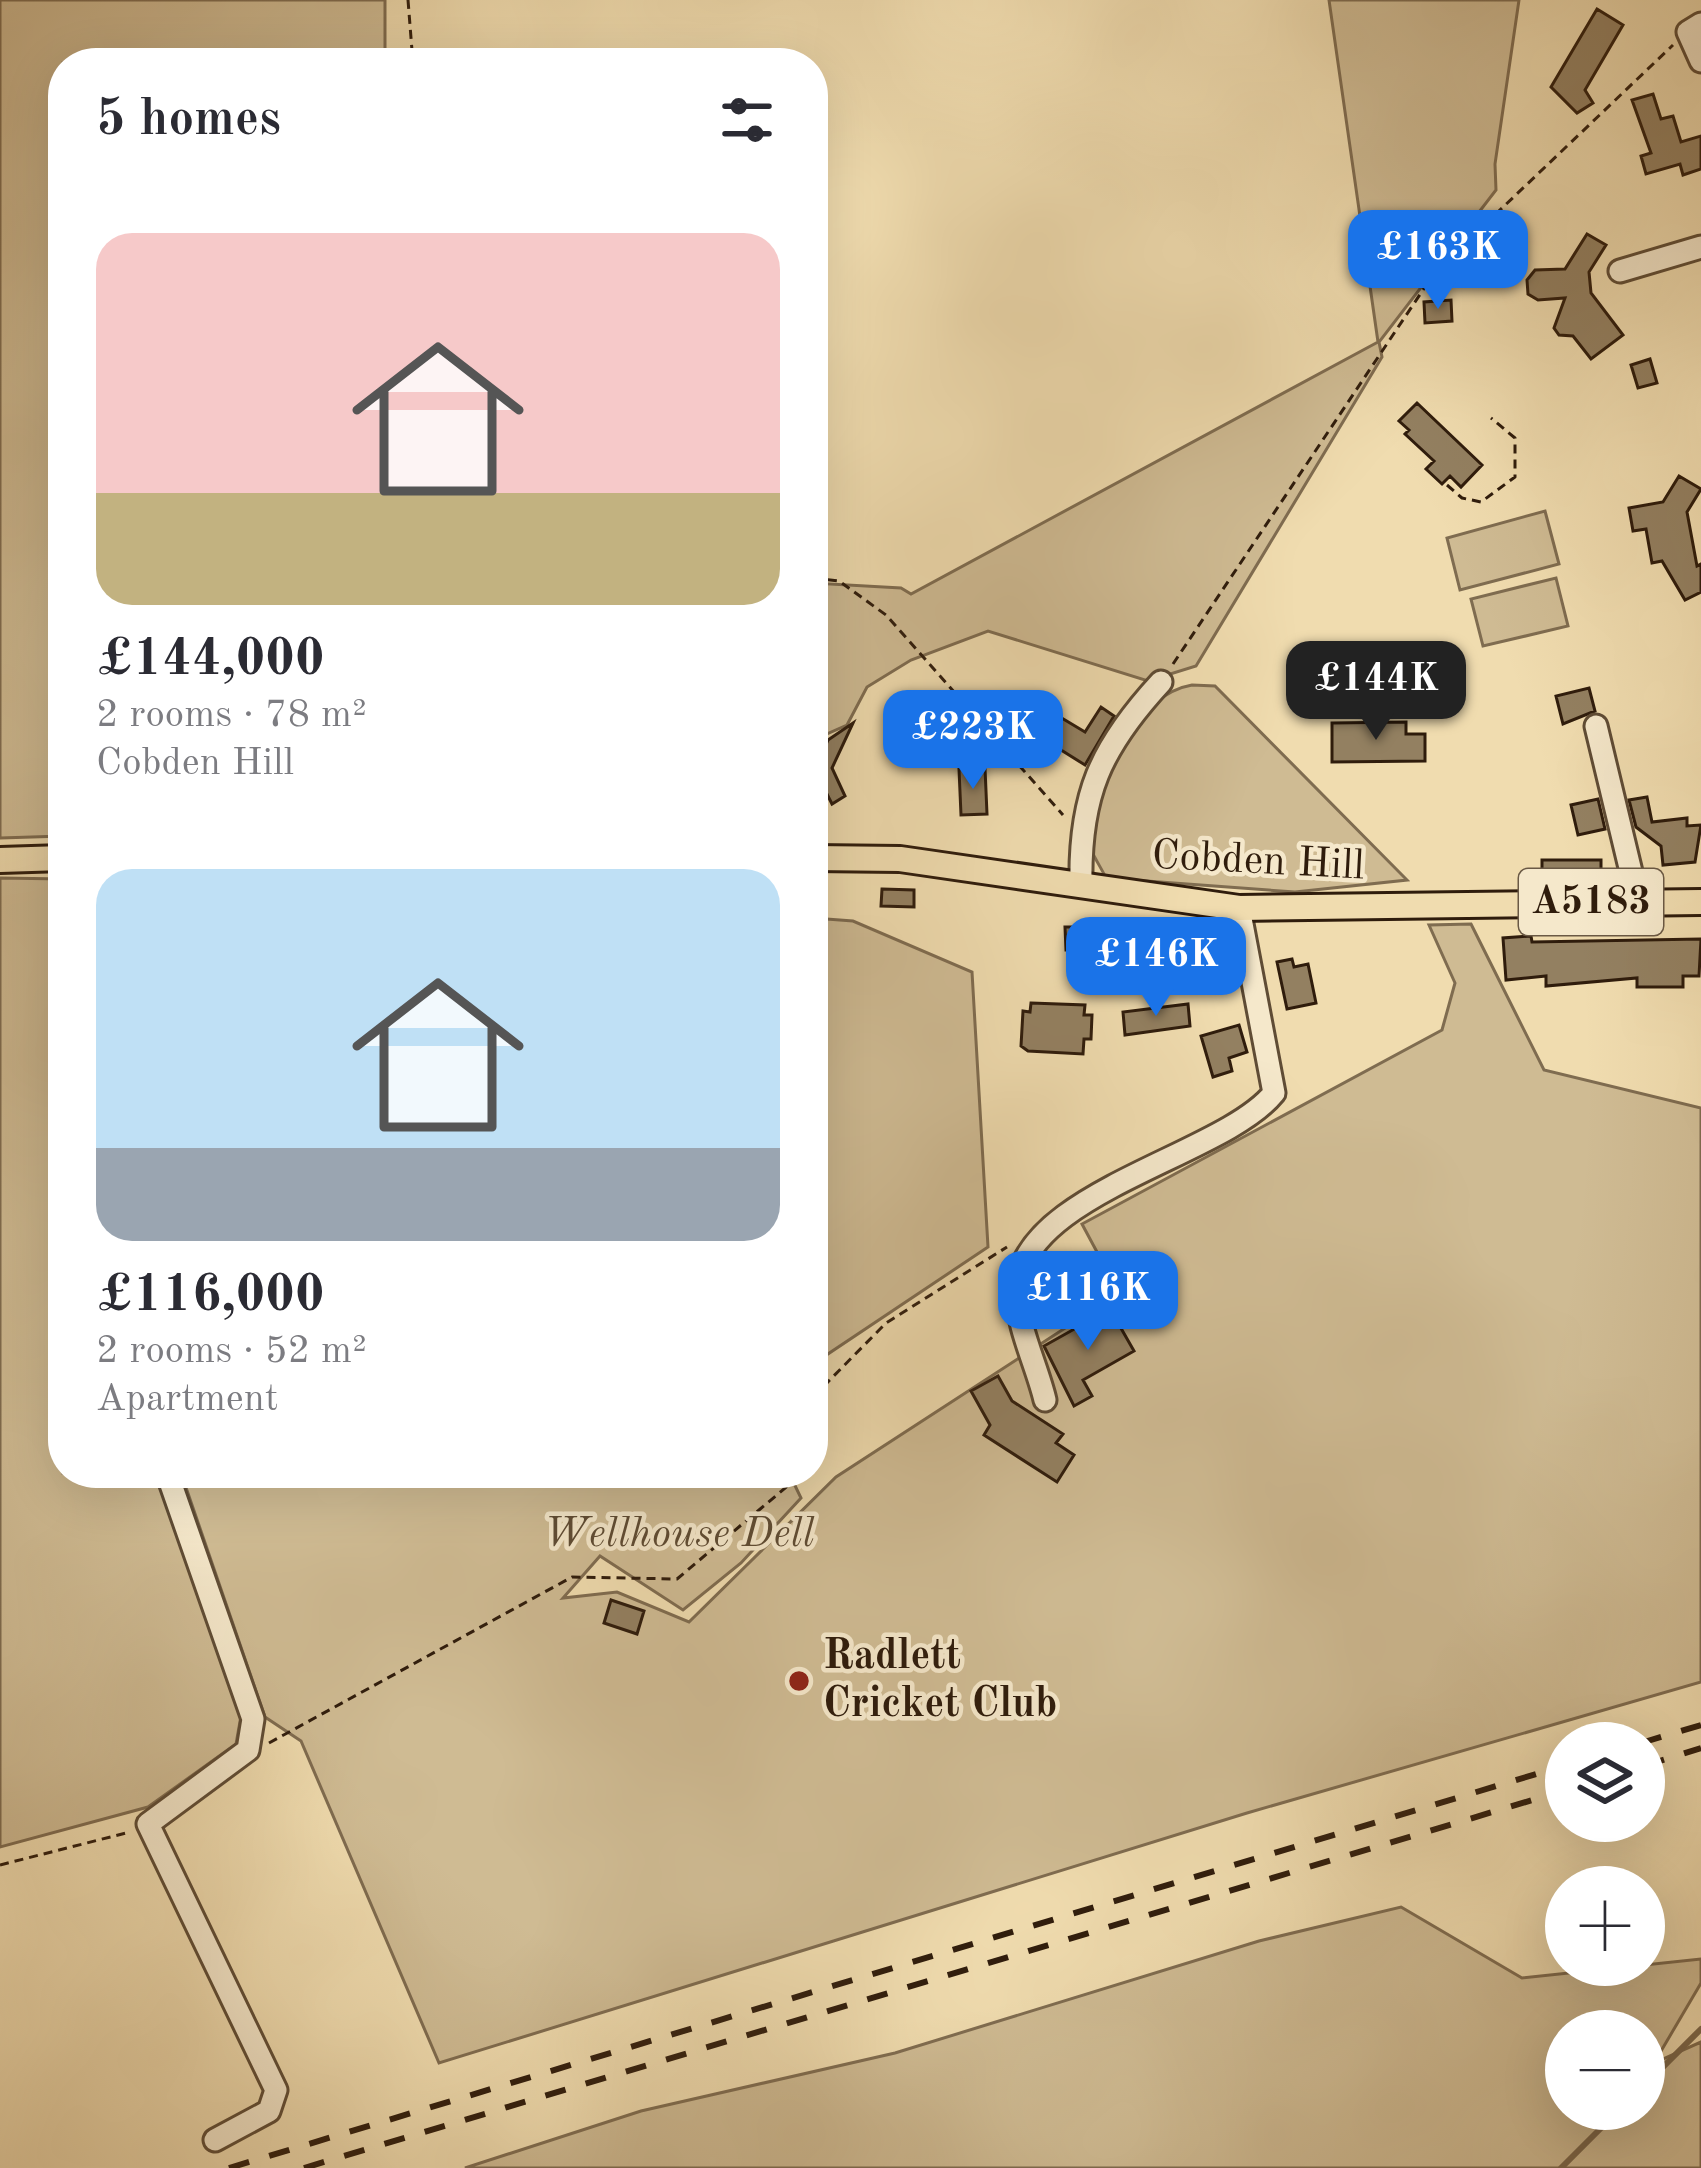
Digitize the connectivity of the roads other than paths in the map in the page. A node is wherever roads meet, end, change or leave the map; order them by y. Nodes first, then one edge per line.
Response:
1 (1694, 28) edge
2 (1701, 61) edge
3 (1701, 247) edge
4 (1620, 271) dead end
5 (1161, 682) road end
6 (1596, 726) dead end
7 (48, 858) edge
8 (828, 858) edge
9 (0, 860) edge
10 (1081, 886) junction
11 (1638, 901) junction
12 (1701, 902) edge
13 (1239, 908) junction
14 (1045, 1400) dead end
15 (172, 1488) edge
16 (215, 2140) dead end

1 - 2 lane
3 - 4 lane
5 - 10 lane
6 - 11 lane
7 - 9 main road
8 - 10 main road, Cobden Hill / A5183
10 - 13 main road, Cobden Hill / A5183
11 - 12 main road, Cobden Hill / A5183
11 - 13 main road, Cobden Hill / A5183
13 - 14 lane
15 - 16 lane

